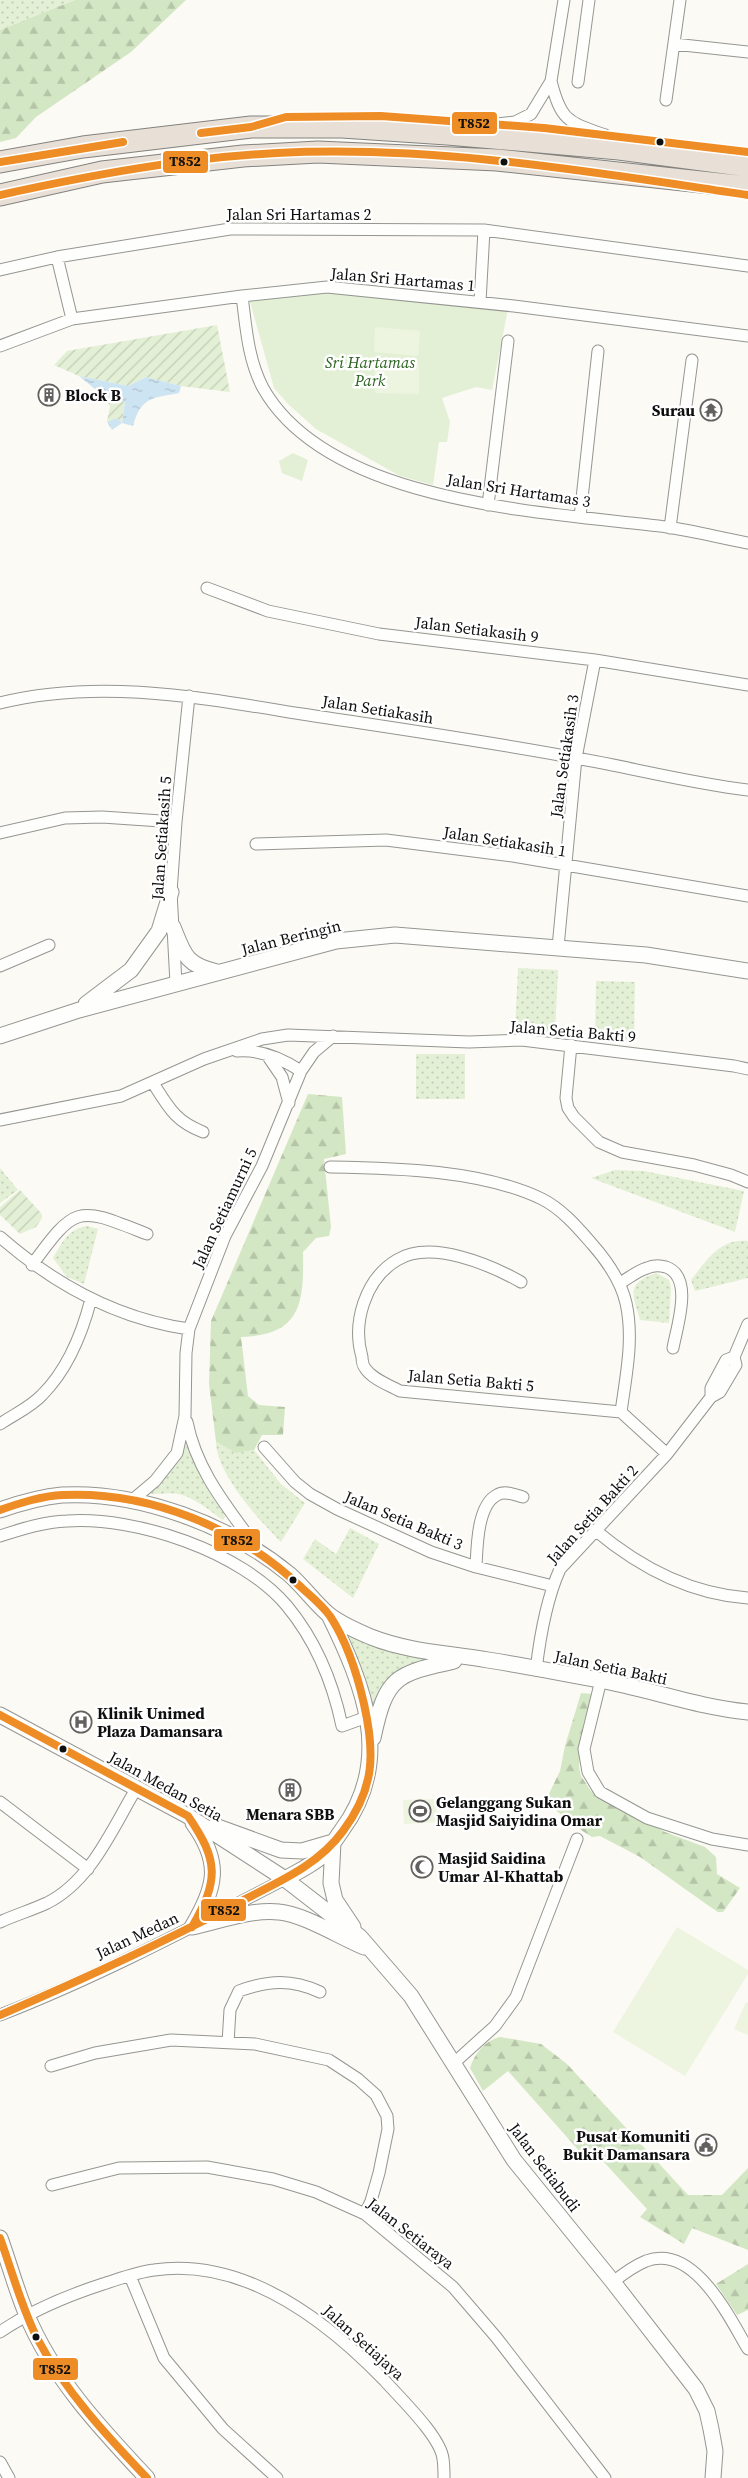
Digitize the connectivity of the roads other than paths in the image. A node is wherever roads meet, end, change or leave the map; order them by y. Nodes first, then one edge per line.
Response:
1 (564, 0) edge
2 (589, 0) edge
3 (680, 0) edge
4 (674, 44) junction
5 (748, 52) edge
6 (551, 82) junction
7 (578, 82) dead end
8 (666, 100) dead end
9 (497, 124) junction
10 (251, 128) junction
11 (605, 135) junction
12 (748, 152) edge
13 (0, 162) edge
14 (748, 166) edge
15 (563, 167) junction
16 (748, 187) edge
17 (0, 195) edge
18 (748, 195) edge
19 (484, 230) junction
20 (57, 257) junction
21 (748, 266) edge
22 (0, 270) edge
23 (242, 296) junction
24 (480, 302) junction
25 (72, 319) junction
26 (748, 336) edge
27 (508, 341) dead end
28 (0, 346) edge
29 (598, 351) dead end
30 (692, 360) dead end
31 (488, 505) junction
32 (580, 517) junction
33 (670, 528) junction
34 (748, 543) edge
35 (207, 588) dead end
36 (595, 660) junction
37 (748, 685) edge
38 (189, 696) junction
39 (0, 703) edge
40 (576, 758) junction
41 (748, 790) edge
42 (176, 822) junction
43 (0, 833) edge
44 (256, 844) dead end
45 (567, 867) junction
46 (171, 892) junction
47 (748, 896) edge
48 (173, 927) junction
49 (49, 945) dead end
50 (558, 948) junction
51 (0, 966) edge
52 (748, 971) edge
53 (221, 973) junction
54 (176, 983) junction
55 (79, 1010) junction
56 (0, 1036) edge
57 (333, 1036) junction
58 (571, 1045) junction
59 (228, 1051) junction
60 (265, 1054) junction
61 (748, 1069) edge
62 (301, 1071) junction
63 (153, 1083) junction
64 (289, 1105) junction
65 (0, 1120) edge
66 (203, 1132) dead end
67 (330, 1167) dead end
68 (748, 1182) edge
69 (147, 1234) dead end
70 (0, 1237) edge
71 (32, 1264) junction
72 (521, 1282) dead end
73 (620, 1283) junction
74 (91, 1299) junction
75 (748, 1324) edge
76 (189, 1329) junction
77 (673, 1348) dead end
78 (621, 1412) junction
79 (185, 1416) junction
80 (0, 1424) edge
81 (264, 1447) dead end
82 (667, 1454) junction
83 (523, 1497) dead end
84 (130, 1502) junction
85 (0, 1510) edge
86 (595, 1530) junction
87 (0, 1536) edge
88 (263, 1555) junction
89 (476, 1567) junction
90 (553, 1586) junction
91 (748, 1598) edge
92 (329, 1615) junction
93 (468, 1659) junction
94 (536, 1670) junction
95 (601, 1680) junction
96 (748, 1712) edge
97 (0, 1715) edge
98 (367, 1717) junction
99 (372, 1746) junction
100 (136, 1789) junction
101 (0, 1802) edge
102 (188, 1816) junction
103 (576, 1839) dead end
104 (333, 1842) junction
105 (748, 1845) edge
106 (88, 1869) junction
107 (285, 1879) junction
108 (0, 1922) edge
109 (192, 1927) junction
110 (360, 1937) junction
111 (372, 1951) junction
112 (320, 1992) dead end
113 (0, 2015) edge
114 (228, 2043) junction
115 (454, 2063) junction
116 (51, 2066) dead end
117 (52, 2185) dead end
118 (365, 2214) junction
119 (0, 2238) edge
120 (130, 2276) junction
121 (613, 2282) junction
122 (26, 2314) junction
123 (0, 2332) edge
124 (748, 2349) edge
125 (0, 2462) edge
126 (9, 2478) edge
127 (147, 2478) edge
128 (278, 2478) edge
129 (444, 2478) edge
130 (605, 2478) edge
131 (713, 2478) edge

1 - 6 street
2 - 7 street
3 - 4 street
4 - 5 street
4 - 8 street
6 - 9 street
6 - 11 street
9 - 10 highway
9 - 11 highway
10 - 13 highway
10 - 14 highway
11 - 12 highway
15 - 16 highway
15 - 17 highway
15 - 18 highway
19 - 20 street, Jalan Sri Hartamas 2
19 - 21 street, Jalan Sri Hartamas 2
19 - 24 street
20 - 22 street, Jalan Sri Hartamas 2
20 - 25 street
23 - 24 street, Jalan Sri Hartamas 1
23 - 25 street, Jalan Sri Hartamas 1
23 - 31 street, Jalan Sri Hartamas 3
24 - 26 street, Jalan Sri Hartamas 1
25 - 28 street, Jalan Sri Hartamas 1
27 - 31 street
29 - 32 street
30 - 33 street
31 - 32 street, Jalan Sri Hartamas 3
32 - 33 street, Jalan Sri Hartamas 3
33 - 34 street, Jalan Sri Hartamas 3
35 - 36 street, Jalan Setiakasih 9
36 - 37 street, Jalan Setiakasih 9
36 - 40 street, Jalan Setiakasih 3
38 - 39 street, Jalan Setiakasih
38 - 40 street, Jalan Setiakasih
38 - 42 street, Jalan Setiakasih 5
40 - 41 street, Jalan Setiakasih
40 - 45 street, Jalan Setiakasih 3
42 - 43 street
42 - 46 street, Jalan Setiakasih 5
44 - 45 street, Jalan Setiakasih 1
45 - 47 street, Jalan Setiakasih 1
45 - 50 street, Jalan Setiakasih 3
46 - 48 street, Jalan Setiakasih 5
46 - 55 street
48 - 53 street
48 - 54 street, Jalan Setiakasih 5
49 - 51 street
50 - 52 street, Jalan Beringin
50 - 53 street, Jalan Beringin
53 - 54 street, Jalan Beringin
54 - 55 street, Jalan Beringin
55 - 56 street, Jalan Beringin
57 - 58 street, Jalan Setia Bakti 9
57 - 59 street, Jalan Setia Bakti 9
57 - 62 street, Jalan Setiamurni 5
58 - 61 street, Jalan Setia Bakti 9
58 - 68 street
59 - 60 street
59 - 63 street, Jalan Setia Bakti 9
60 - 62 street
60 - 64 street
62 - 64 street, Jalan Setiamurni 5
63 - 65 street, Jalan Setia Bakti 9
63 - 66 street
64 - 76 street, Jalan Setiamurni 5
67 - 73 street
69 - 71 street
70 - 71 street
71 - 74 street
72 - 78 street, Jalan Setia Bakti 5
73 - 77 street
73 - 78 street
74 - 76 street
74 - 80 street
75 - 82 street, Jalan Setia Bakti 2
76 - 79 street, Jalan Setiamurni 5
78 - 82 street
79 - 84 street, Jalan Setiamurni 5
79 - 88 street, Jalan Setiamurni 5
81 - 89 street, Jalan Setia Bakti 3
82 - 86 street, Jalan Setia Bakti 2
83 - 89 street
84 - 85 street
84 - 88 street
86 - 90 street, Jalan Setia Bakti 2
86 - 91 street
87 - 98 street
88 - 92 street
89 - 90 street, Jalan Setia Bakti 3
90 - 94 street, Jalan Setia Bakti 2
92 - 93 street, Jalan Setia Bakti
92 - 98 street, Jalan Setia Bakti
93 - 94 street, Jalan Setia Bakti
93 - 99 street, Jalan Setia Bakti
94 - 95 street, Jalan Setia Bakti
95 - 96 street, Jalan Setia Bakti
95 - 105 street
97 - 100 street, Jalan Medan Setia
98 - 99 street, Jalan Setia Bakti
99 - 104 street, Jalan Setia Bakti
100 - 102 street, Jalan Medan Setia
100 - 106 street
101 - 106 street
102 - 104 street
102 - 107 street, Jalan Medan Setia
102 - 109 street
103 - 115 street
104 - 107 street, Jalan Setia Bakti
104 - 110 street
106 - 108 street
107 - 109 street, Jalan Medan
107 - 110 street, Jalan Setiabudi
109 - 111 street
109 - 113 street, Jalan Medan
110 - 111 street, Jalan Setiabudi
111 - 115 street, Jalan Setiabudi
112 - 114 street
114 - 116 street
114 - 118 street
115 - 121 street, Jalan Setiabudi
117 - 118 street, Jalan Setiaraya
118 - 130 street, Jalan Setiaraya
119 - 122 street
120 - 122 street, Jalan Setiajaya
120 - 128 street
120 - 129 street, Jalan Setiajaya
121 - 124 street
121 - 131 street, Jalan Setiabudi
122 - 123 street, Jalan Setiajaya
122 - 127 street
125 - 126 street

